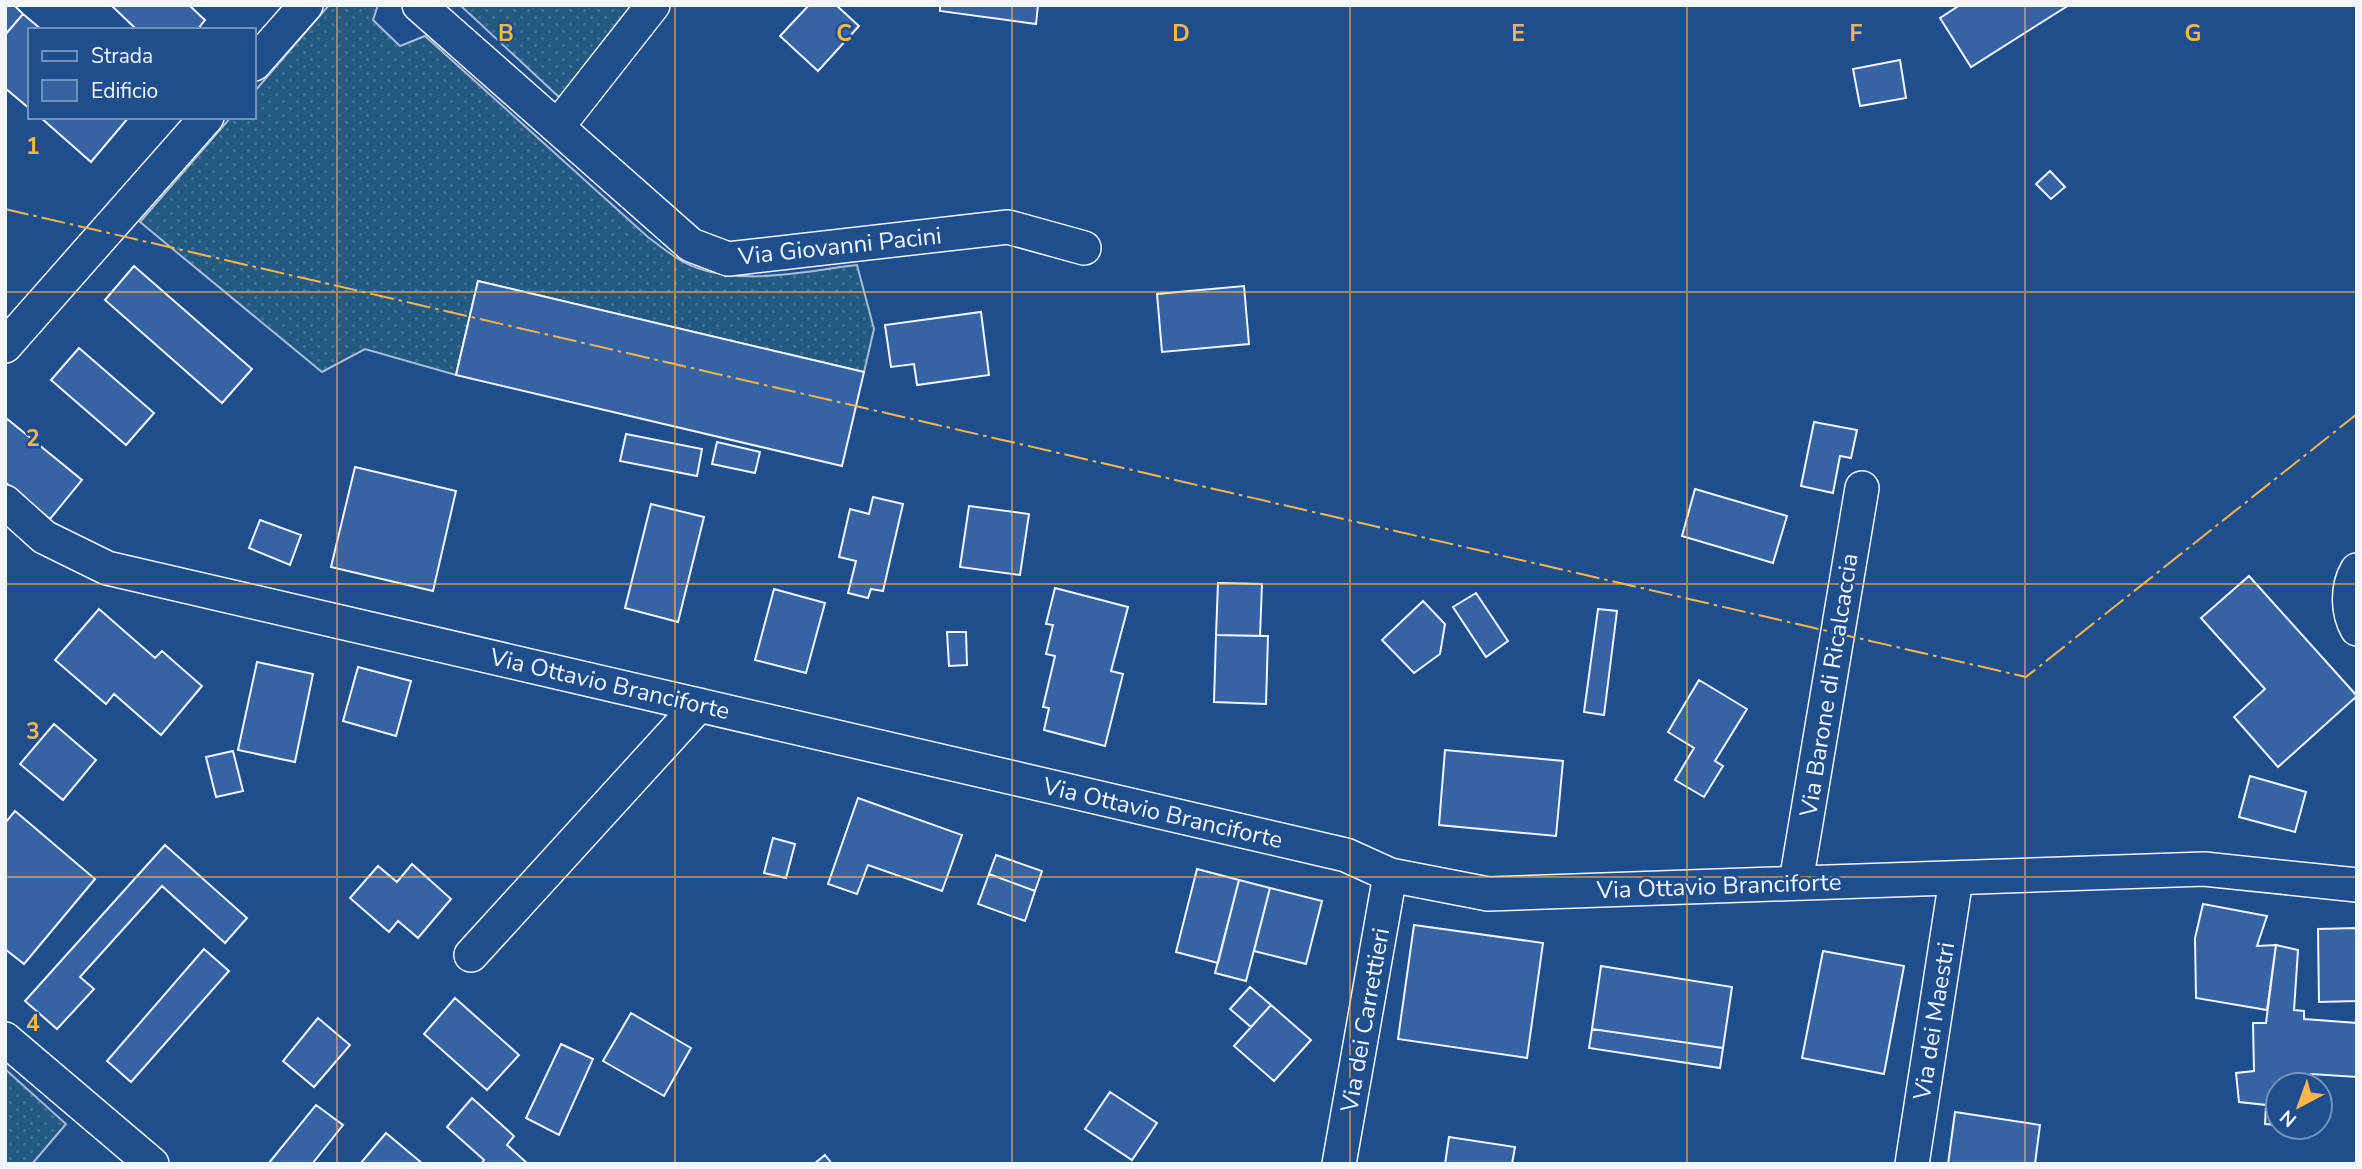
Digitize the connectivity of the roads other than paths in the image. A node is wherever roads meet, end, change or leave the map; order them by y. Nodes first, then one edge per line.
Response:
1 (306, 5) edge
2 (419, 5) edge
3 (653, 5) edge
4 (256, 63) edge
5 (205, 119) edge
6 (558, 126) junction
7 (1084, 248) dead end
8 (5, 346) edge
9 (1862, 488) dead end
10 (5, 502) edge
11 (2357, 570) edge
12 (2357, 629) edge
13 (699, 705) junction
14 (1390, 875) junction
15 (1956, 878) junction
16 (1796, 882) junction
17 (2357, 885) edge
18 (471, 955) dead end
19 (5, 1039) edge
20 (152, 1164) edge
21 (1339, 1164) edge
22 (1912, 1164) edge

1 - 4 street
2 - 6 street, Via Giovanni Pacini
3 - 6 street
5 - 8 street
6 - 7 street, Via Giovanni Pacini
9 - 16 street, Via Barone di Ricalcaccia
10 - 13 street, Via Ottavio Branciforte
11 - 12 street
13 - 14 street, Via Ottavio Branciforte
13 - 18 street
14 - 16 street, Via Ottavio Branciforte
14 - 21 street, Via dei Carrettieri
15 - 16 street, Via Ottavio Branciforte
15 - 17 street, Via Ottavio Branciforte
15 - 22 street, Via dei Maestri
19 - 20 street

